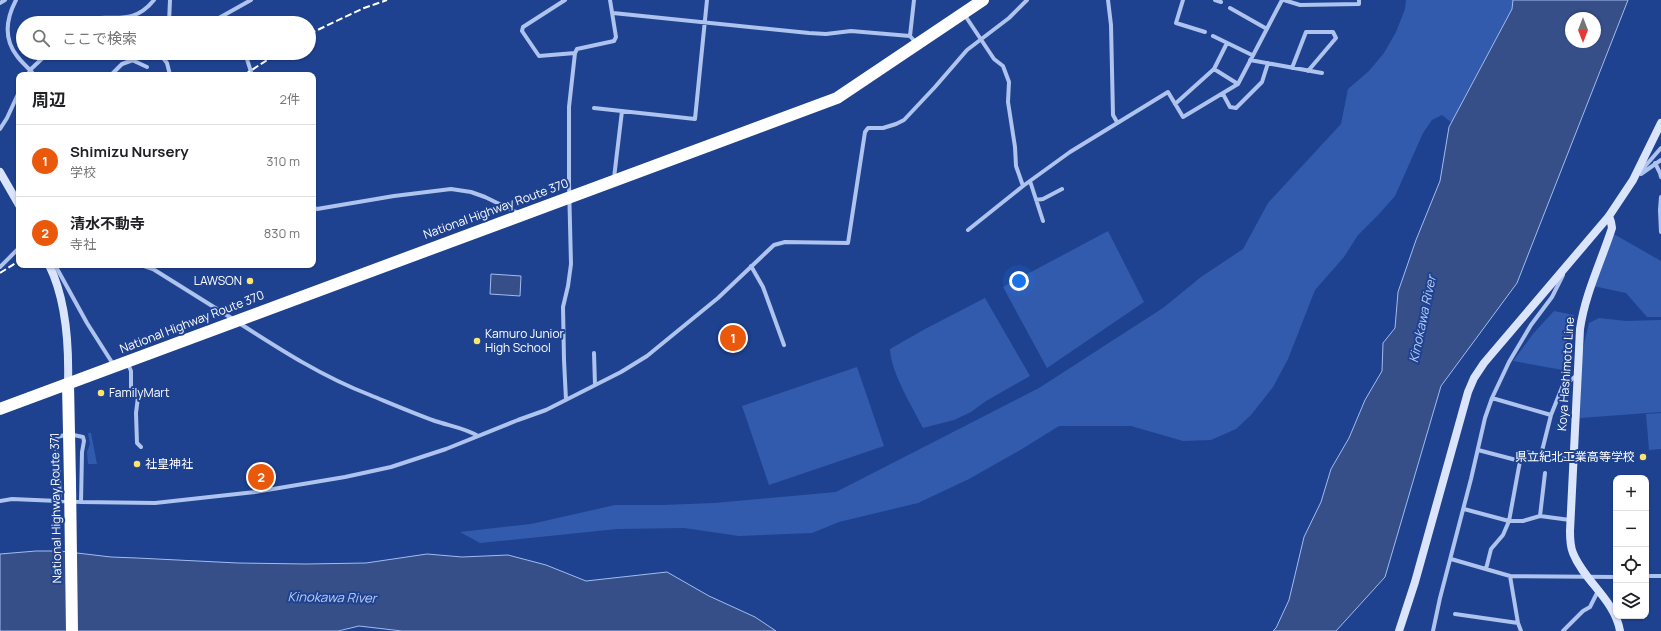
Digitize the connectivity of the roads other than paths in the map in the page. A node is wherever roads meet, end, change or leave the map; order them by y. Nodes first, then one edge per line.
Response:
1 (5, 0) edge
2 (16, 0) edge
3 (154, 0) edge
4 (170, 0) edge
5 (251, 0) edge
6 (566, 0) edge
7 (610, 0) edge
8 (707, 0) edge
9 (914, 0) edge
10 (983, 0) edge
11 (1027, 0) edge
12 (1108, 0) edge
13 (1183, 0) edge
14 (1215, 0) edge
15 (1284, 0) edge
16 (1359, 0) edge
17 (1222, 2) dead end
18 (0, 3) edge
19 (969, 8) junction
20 (1230, 8) dead end
21 (612, 13) junction
22 (133, 16) edge
23 (169, 16) edge
24 (222, 16) edge
25 (705, 22) junction
26 (1267, 29) junction
27 (1205, 32) dead end
28 (1213, 36) dead end
29 (914, 40) junction
30 (981, 40) junction
31 (1227, 43) junction
32 (575, 53) junction
33 (16, 54) edge
34 (1252, 55) junction
35 (21, 60) edge
36 (41, 60) edge
37 (132, 60) joint
38 (165, 60) edge
39 (247, 60) edge
40 (1250, 60) junction
41 (1268, 63) junction
42 (147, 67) dead end
43 (1292, 68) junction
44 (1214, 69) junction
45 (30, 70) joint
46 (1308, 71) junction
47 (114, 72) edge
48 (169, 72) edge
49 (251, 72) edge
50 (1322, 73) dead end
51 (1238, 84) junction
52 (1223, 94) junction
53 (16, 98) edge
54 (1175, 104) junction
55 (594, 108) dead end
56 (622, 111) junction
57 (1117, 122) junction
58 (1661, 123) edge
59 (0, 129) edge
60 (1661, 148) edge
61 (1661, 160) edge
62 (1655, 163) junction
63 (0, 172) edge
64 (1661, 177) edge
65 (1633, 180) junction
66 (614, 181) junction
67 (1030, 181) junction
68 (1023, 186) junction
69 (1062, 189) dead end
70 (570, 197) junction
71 (1661, 197) edge
72 (16, 200) edge
73 (1036, 200) junction
74 (316, 208) edge
75 (520, 215) junction
76 (1609, 216) junction
77 (1043, 221) dead end
78 (968, 230) dead end
79 (1661, 232) edge
80 (16, 251) edge
81 (1566, 265) junction
82 (752, 266) junction
83 (0, 267) edge
84 (50, 268) edge
85 (57, 268) edge
86 (150, 268) edge
87 (235, 321) junction
88 (784, 345) dead end
89 (594, 353) dead end
90 (127, 362) junction
91 (115, 366) junction
92 (1578, 375) junction
93 (68, 384) junction
94 (595, 385) junction
95 (1492, 398) junction
96 (566, 400) junction
97 (0, 409) edge
98 (1551, 415) junction
99 (70, 434) junction
100 (478, 436) junction
101 (141, 447) dead end
102 (1478, 450) junction
103 (1541, 455) junction
104 (1520, 460) junction
105 (1572, 460) junction
106 (1545, 473) dead end
107 (0, 500) edge
108 (60, 501) junction
109 (81, 502) junction
110 (1464, 509) junction
111 (1540, 516) junction
112 (1509, 520) junction
113 (1570, 520) junction
114 (1450, 559) junction
115 (1486, 569) junction
116 (1510, 576) junction
117 (1649, 576) edge
118 (1661, 576) edge
119 (1588, 577) junction
120 (1613, 577) edge
121 (1598, 591) junction
122 (1455, 614) dead end
123 (1518, 623) junction
124 (1619, 624) edge
125 (1399, 628) edge
126 (72, 631) edge
127 (1433, 631) edge
128 (1521, 631) edge
129 (1563, 631) edge

1 - 18 street
2 - 33 street
3 - 22 street
4 - 23 street
5 - 24 street
6 - 32 street
7 - 21 street
8 - 25 street
9 - 29 street
10 - 19 highway, National Highway Route 370
11 - 30 street
12 - 57 street
13 - 27 street
14 - 17 street
15 - 16 street
15 - 26 street
19 - 29 highway, National Highway Route 370
19 - 30 street
20 - 26 street
21 - 25 street
21 - 32 street
25 - 29 street
25 - 56 street
26 - 34 street
28 - 31 street
29 - 66 highway, National Highway Route 370
30 - 68 street
30 - 82 street
31 - 34 street
31 - 44 street
32 - 70 street
34 - 40 street
35 - 45 street
36 - 45 street
37 - 42 street
37 - 47 street
38 - 48 street
39 - 49 street
40 - 41 street
40 - 51 street
41 - 43 street
41 - 52 street
43 - 46 street
43 - 46 street
44 - 51 street
44 - 54 street
46 - 50 street
51 - 52 street
52 - 54 street
53 - 59 street
54 - 57 street
55 - 56 street
56 - 66 street
57 - 67 street
58 - 65 street
60 - 65 street
61 - 62 street
62 - 64 street
62 - 65 street
63 - 72 street
65 - 76 street
66 - 70 highway, National Highway Route 370
67 - 68 street
67 - 73 street
68 - 78 street
69 - 73 street
70 - 75 highway, National Highway Route 370
70 - 96 street
71 - 79 street
73 - 77 street
74 - 75 street
75 - 87 highway, National Highway Route 370
76 - 81 street
76 - 92 street, Koya Hashimoto Line
80 - 83 street
81 - 95 street
81 - 125 street
82 - 88 street
82 - 94 street
84 - 93 street
85 - 91 street
86 - 87 street
87 - 90 highway, National Highway Route 370
87 - 100 street
89 - 94 street
90 - 91 highway, National Highway Route 370
90 - 101 street
91 - 93 highway, National Highway Route 370
92 - 98 street
92 - 105 street, Koya Hashimoto Line
93 - 97 highway, National Highway Route 370
93 - 99 highway, National Highway Route 371
94 - 96 street
95 - 98 street
95 - 102 street
96 - 100 street
98 - 103 street
99 - 108 street
99 - 109 street
99 - 126 highway, National Highway Route 371, bridge
100 - 109 street
102 - 104 street
102 - 110 street
103 - 104 street
103 - 105 street
104 - 112 street
105 - 113 street, Koya Hashimoto Line
106 - 111 street
107 - 108 street
108 - 109 street
110 - 112 street
110 - 114 street
111 - 112 street
111 - 113 street
112 - 115 street
113 - 119 street, Koya Hashimoto Line
114 - 115 street
114 - 127 street
115 - 116 street
116 - 119 street
116 - 123 street
117 - 118 street
119 - 120 street
119 - 121 street, Koya Hashimoto Line
121 - 124 street, Koya Hashimoto Line
121 - 129 street
122 - 123 street
123 - 128 street

